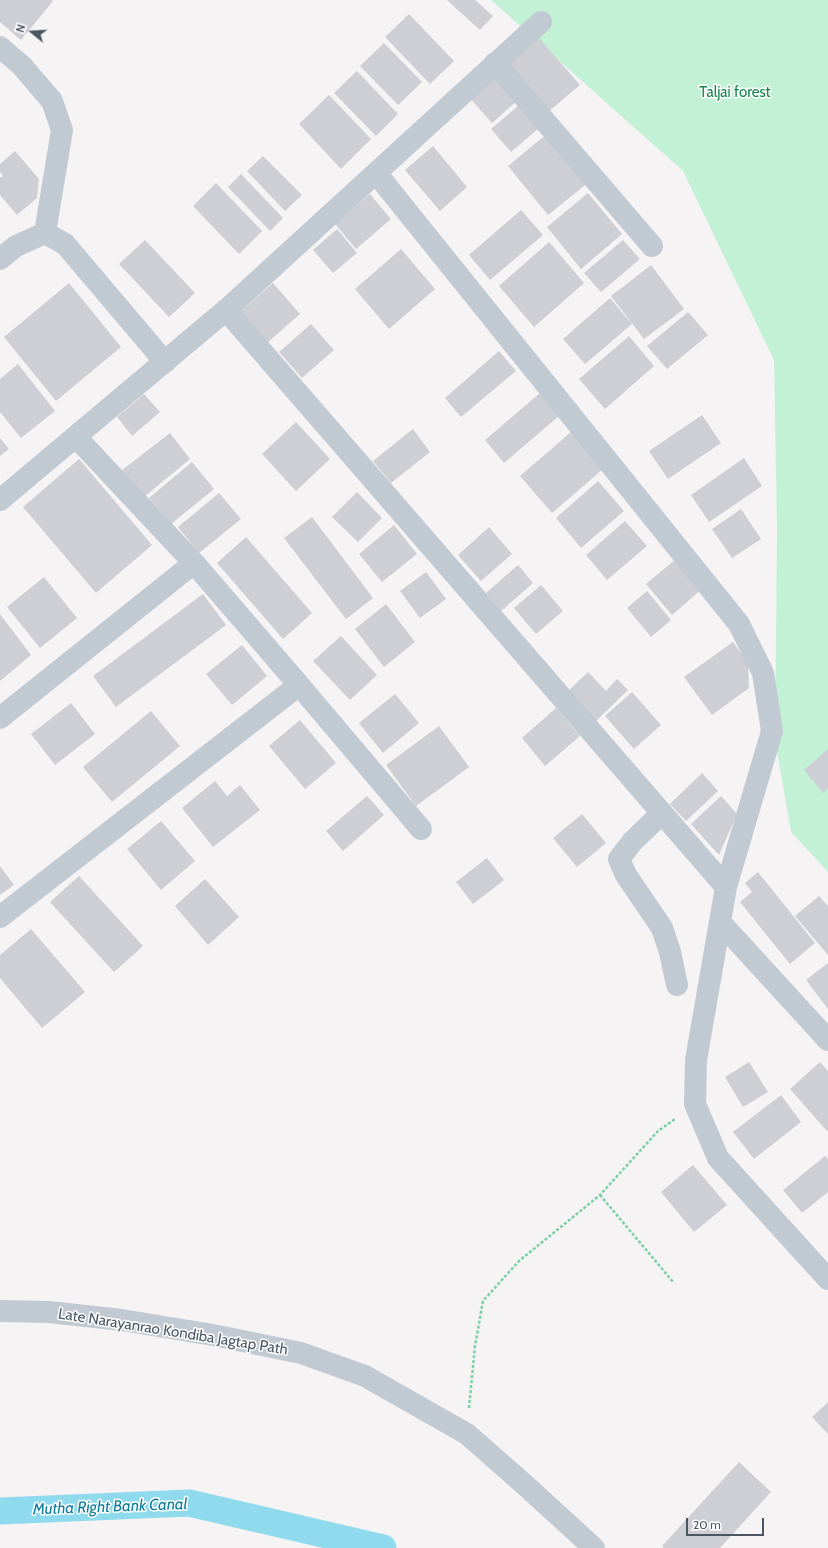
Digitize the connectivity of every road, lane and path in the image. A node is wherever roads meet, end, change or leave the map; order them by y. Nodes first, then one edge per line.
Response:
1 (541, 22) dead end
2 (0, 47) edge
3 (495, 63) junction
4 (376, 173) junction
5 (45, 233) junction
6 (652, 246) dead end
7 (0, 259) edge
8 (226, 310) junction
9 (165, 362) junction
10 (76, 436) junction
11 (0, 500) edge
12 (194, 563) junction
13 (300, 685) junction
14 (0, 718) edge
15 (662, 813) junction
16 (421, 829) dead end
17 (726, 887) junction
18 (0, 916) edge
19 (720, 922) junction
20 (677, 985) dead end
21 (828, 1040) edge
22 (695, 1104) junction
23 (600, 1195) junction
24 (828, 1279) edge
25 (674, 1283) dead end
26 (0, 1311) edge
27 (467, 1434) junction
28 (594, 1548) edge

1 - 3 street
2 - 5 street
3 - 4 street
3 - 6 street
4 - 8 street
4 - 17 street
5 - 7 street
5 - 9 street
8 - 9 street
8 - 15 street
9 - 10 street
10 - 11 street
10 - 12 street
12 - 13 street
12 - 14 street
13 - 16 street
13 - 18 street
15 - 17 street
15 - 20 street
17 - 19 street
19 - 21 street
19 - 22 street
22 - 23 path
22 - 24 street
23 - 25 path
23 - 27 path
26 - 27 street, Late Narayanrao Kondiba Jagtap Path
27 - 28 street, Late Narayanrao Kondiba Jagtap Path

